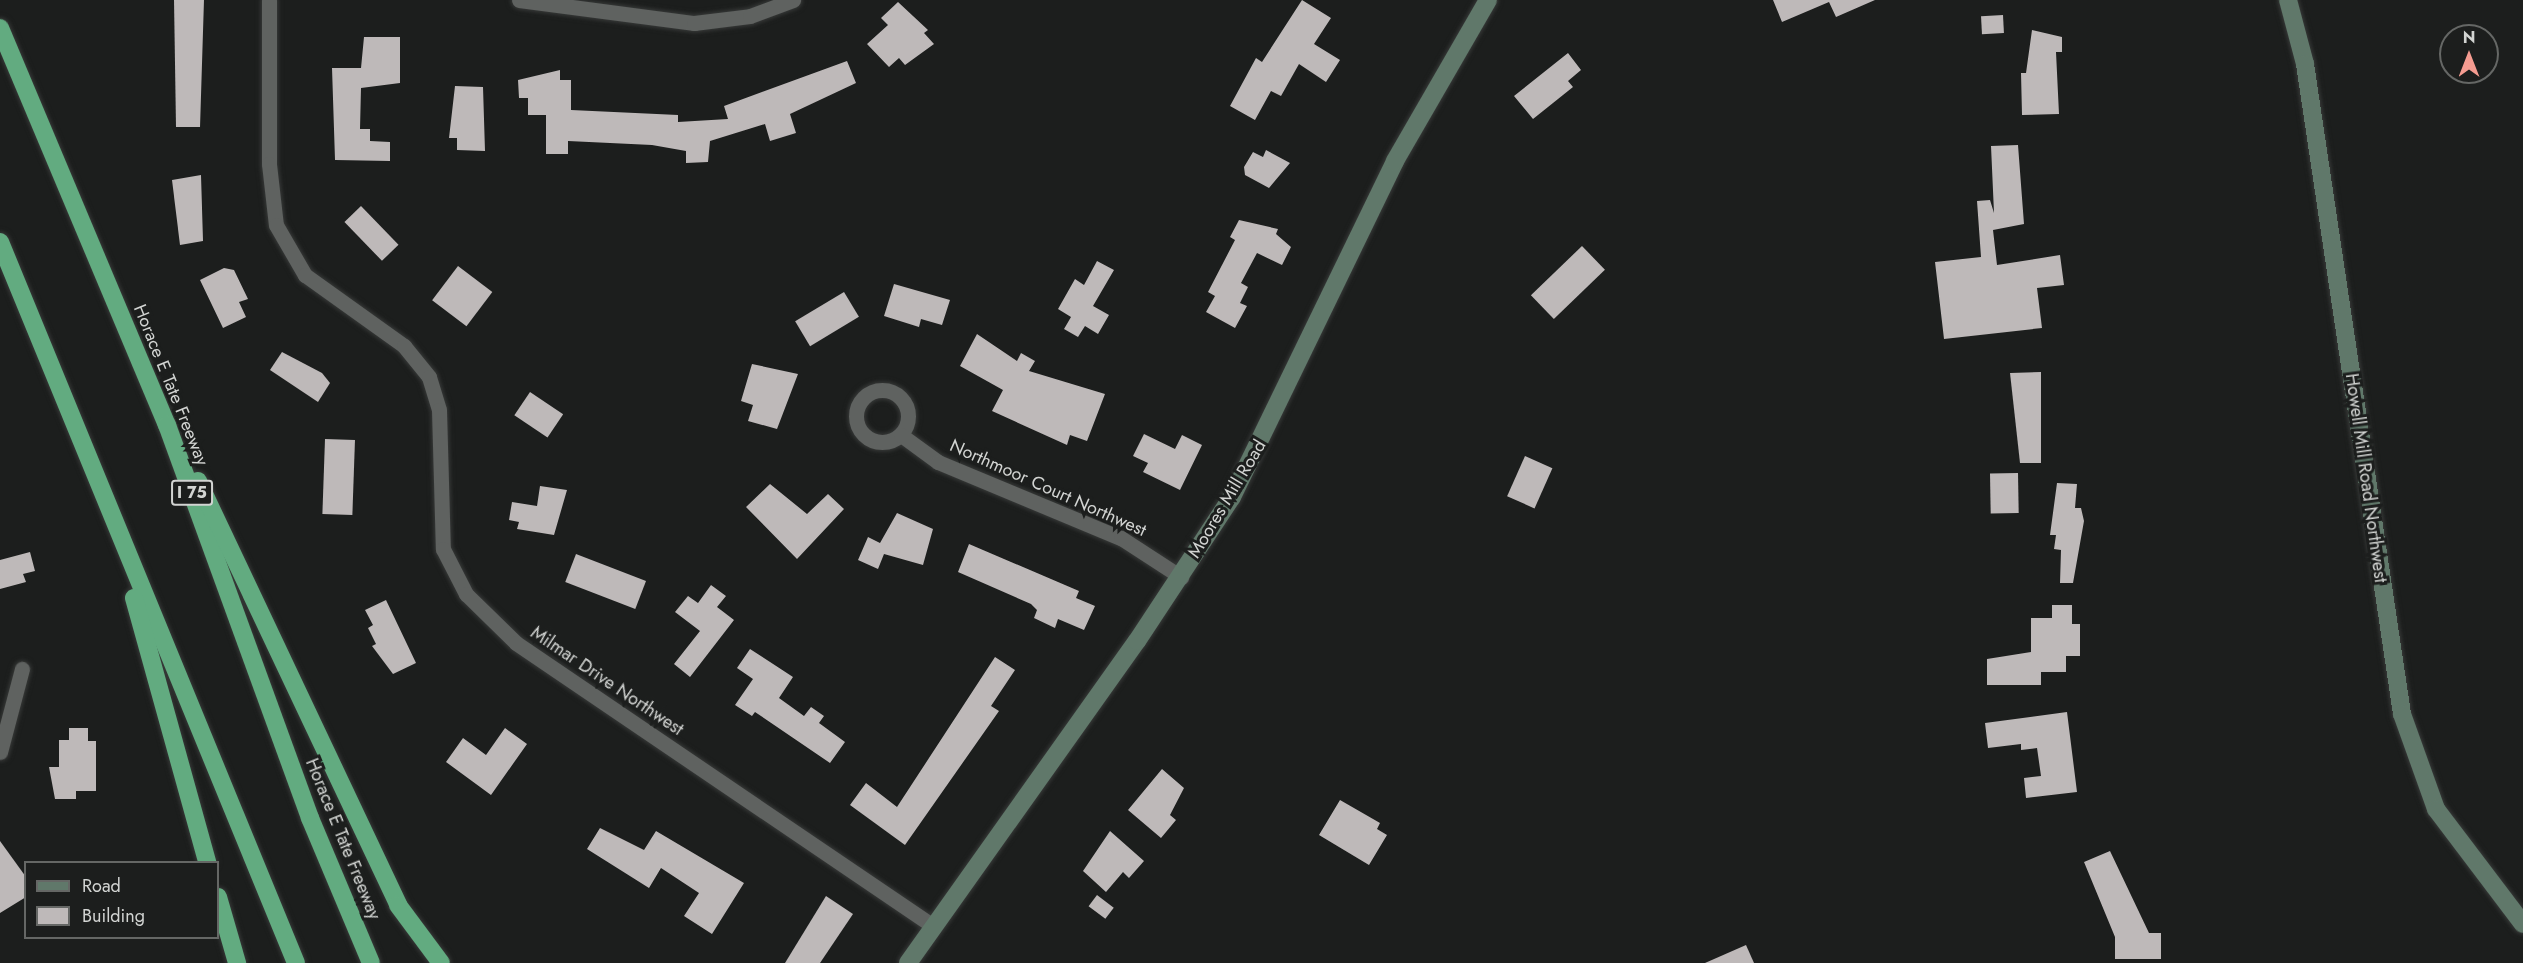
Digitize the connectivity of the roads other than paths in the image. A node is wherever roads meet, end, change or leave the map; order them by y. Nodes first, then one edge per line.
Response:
1 (269, 0) edge
2 (519, 0) edge
3 (793, 0) edge
4 (1488, 0) edge
5 (2289, 0) edge
6 (0, 28) edge
7 (0, 242) edge
8 (167, 425) junction
9 (901, 435) dead end
10 (122, 546) junction
11 (1180, 577) junction
12 (22, 669) dead end
13 (0, 752) edge
14 (207, 861) edge
15 (219, 900) edge
16 (2523, 924) edge
17 (933, 926) junction
18 (237, 963) edge
19 (296, 963) edge
20 (371, 963) edge
21 (441, 963) edge
22 (908, 963) edge

1 - 17 street, Milmar Drive Northwest
2 - 3 street
4 - 11 street, Moores Mill Road
5 - 16 street, Howell Mill Road Northwest
6 - 8 highway, Horace E Tate Freeway / I 75
7 - 10 highway
8 - 20 highway, Horace E Tate Freeway / I 75
8 - 21 highway
9 - 11 street, Northmoor Court Northwest
10 - 14 highway
10 - 19 highway
11 - 17 street, Moores Mill Road
12 - 13 street
15 - 18 highway
17 - 22 street, Moores Mill Road

